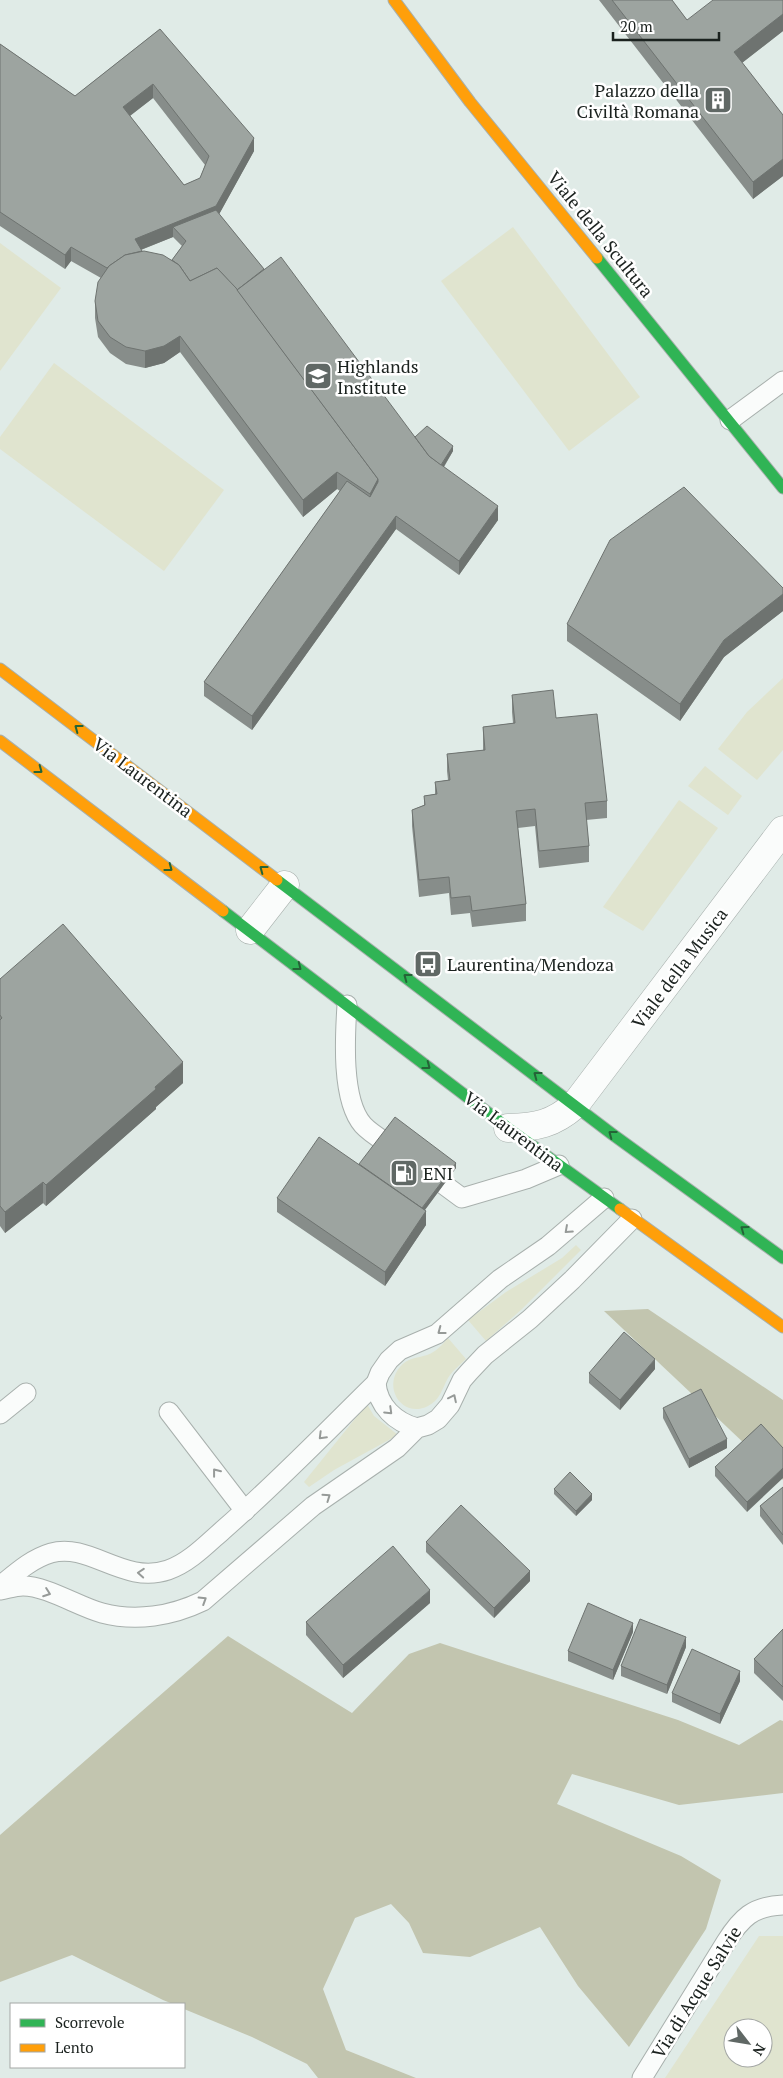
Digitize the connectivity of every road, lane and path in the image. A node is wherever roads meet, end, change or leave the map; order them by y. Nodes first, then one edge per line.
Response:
1 (394, 0) edge
2 (783, 382) edge
3 (730, 420) junction
4 (783, 488) edge
5 (0, 669) edge
6 (0, 741) edge
7 (783, 830) edge
8 (285, 886) junction
9 (250, 930) junction
10 (347, 1005) junction
11 (575, 1105) junction
12 (508, 1128) junction
13 (559, 1165) junction
14 (604, 1198) junction
15 (632, 1219) junction
16 (783, 1258) edge
17 (783, 1327) edge
18 (376, 1383) junction
19 (26, 1393) dead end
20 (169, 1412) dead end
21 (0, 1414) edge
22 (417, 1428) junction
23 (245, 1511) junction
24 (0, 1586) edge
25 (0, 1590) edge
26 (783, 1905) edge
27 (642, 2078) edge

1 - 3 main road, Viale della Scultura
2 - 3 lane
3 - 4 main road, Viale della Scultura
8 -> 5 main road, Via Laurentina
6 -> 9 main road, Via Laurentina
7 - 11 street, Viale della Musica
8 - 9 street
11 -> 8 main road, Via Laurentina
9 -> 10 main road, Via Laurentina
10 -> 12 main road, Via Laurentina
10 - 13 lane
11 - 12 street, Viale della Musica
16 -> 11 main road, Via Laurentina
12 - 13 main road, Via Laurentina
13 - 14 main road, Via Laurentina
14 - 15 main road, Via Laurentina
14 -> 18 lane
15 - 17 main road, Via Laurentina
22 -> 15 lane
18 -> 22 lane
18 -> 23 lane
19 - 21 lane
23 -> 20 lane
25 -> 22 lane
23 -> 24 lane
26 - 27 lane, Via di Acque Salvie

